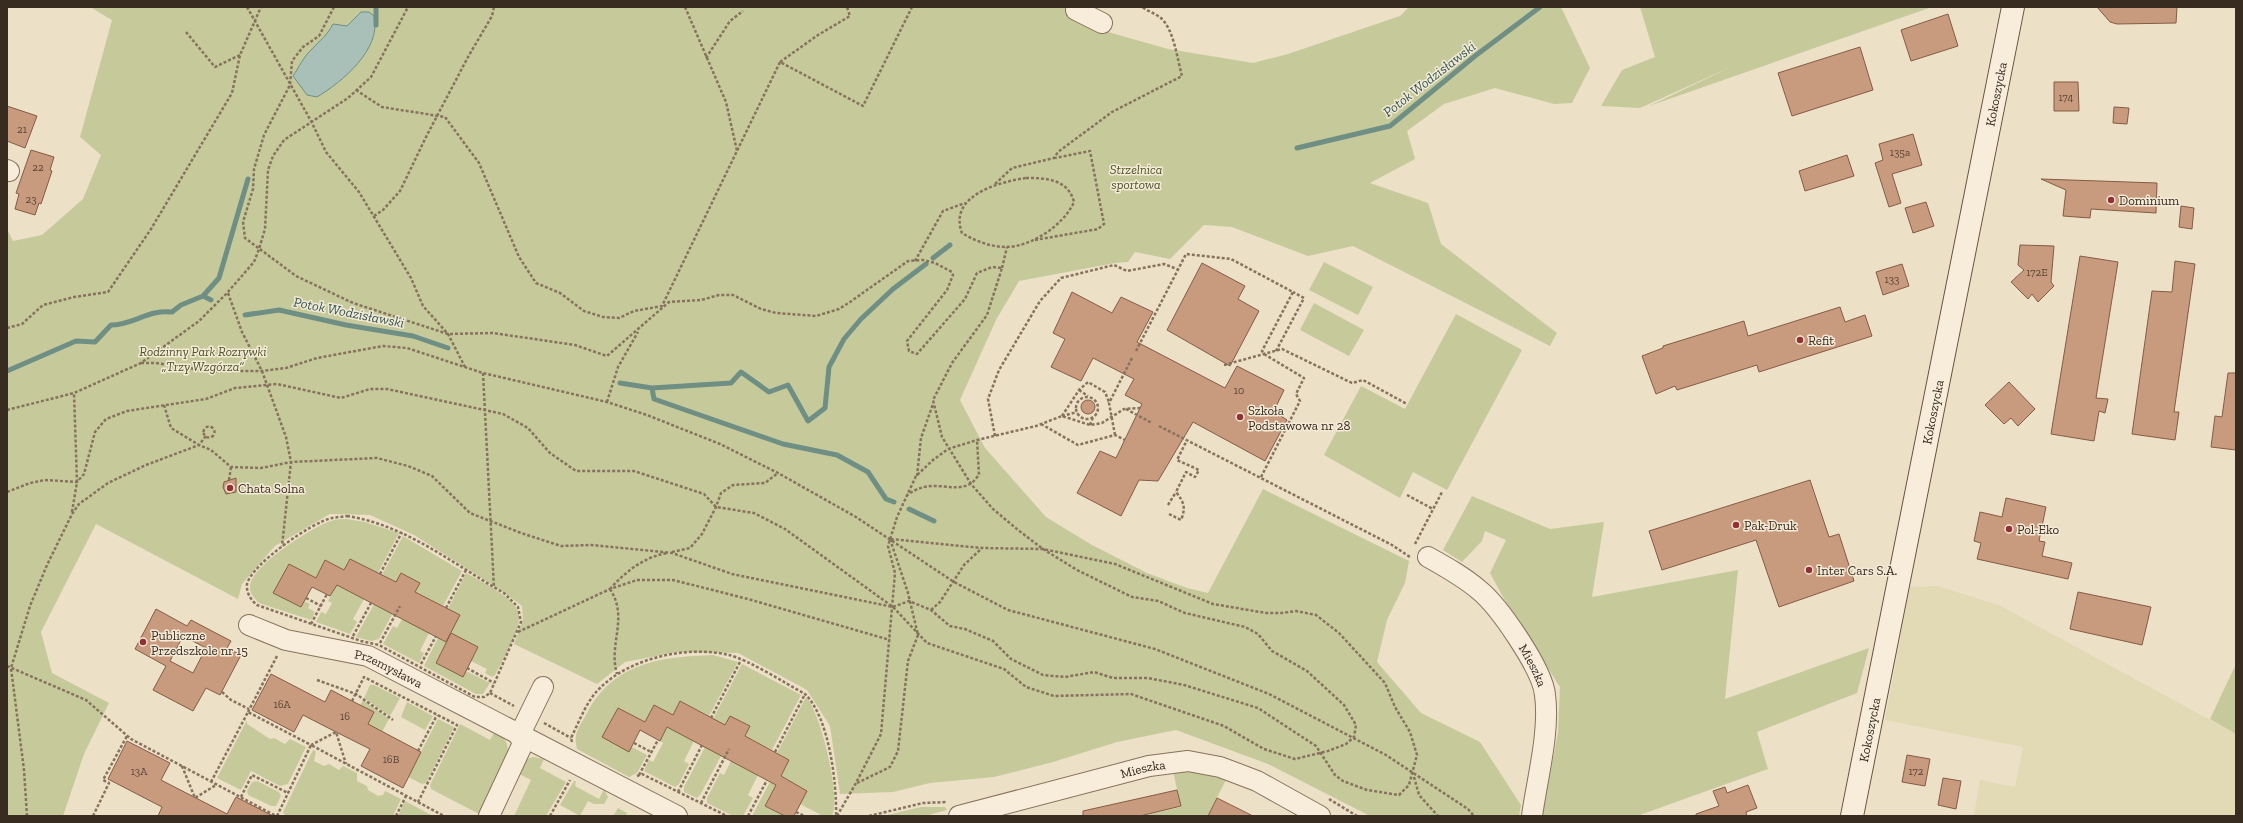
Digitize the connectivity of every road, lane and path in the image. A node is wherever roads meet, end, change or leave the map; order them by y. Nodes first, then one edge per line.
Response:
1 (261, 7) edge
2 (334, 7) edge
3 (408, 7) edge
4 (494, 7) edge
5 (685, 7) edge
6 (847, 7) edge
7 (912, 7) edge
8 (1142, 7) edge
9 (2013, 7) edge
10 (248, 8) edge
11 (743, 11) dead end
12 (255, 24) junction
13 (186, 32) dead end
14 (240, 54) junction
15 (706, 58) junction
16 (780, 62) junction
17 (290, 85) junction
18 (356, 90) junction
19 (437, 115) junction
20 (311, 121) junction
21 (737, 151) junction
22 (1054, 158) junction
23 (995, 184) junction
24 (965, 202) junction
25 (374, 216) junction
26 (1030, 240) junction
27 (1007, 247) junction
28 (259, 249) junction
29 (915, 261) junction
30 (1002, 268) junction
31 (1178, 269) junction
32 (1293, 292) junction
33 (228, 293) junction
34 (662, 306) junction
35 (7, 328) edge
36 (640, 330) junction
37 (448, 334) junction
38 (1136, 350) dead end
39 (1276, 351) junction
40 (1264, 354) junction
41 (1132, 358) dead end
42 (141, 363) junction
43 (1224, 365) dead end
44 (465, 367) junction
45 (262, 370) junction
46 (483, 373) junction
47 (266, 386) junction
48 (1078, 390) junction
49 (74, 393) junction
50 (1090, 397) junction
51 (607, 402) junction
52 (1110, 403) junction
53 (933, 404) junction
54 (1407, 404) dead end
55 (164, 405) junction
56 (1140, 408) dead end
57 (1124, 409) junction
58 (7, 410) edge
59 (485, 410) junction
60 (1077, 412) junction
61 (1062, 416) junction
62 (1112, 416) junction
63 (1093, 417) junction
64 (1152, 423) dead end
65 (1041, 424) junction
66 (1090, 425) junction
67 (1159, 426) dead end
68 (1115, 435) junction
69 (206, 436) junction
70 (995, 436) junction
71 (977, 440) junction
72 (1125, 440) dead end
73 (1187, 440) junction
74 (199, 445) junction
75 (948, 449) junction
76 (291, 462) junction
77 (231, 467) junction
78 (778, 473) junction
79 (916, 476) junction
80 (1260, 479) junction
81 (229, 480) dead end
82 (78, 482) junction
83 (970, 484) junction
84 (7, 492) edge
85 (1176, 492) junction
86 (1442, 492) dead end
87 (1407, 495) dead end
88 (906, 496) junction
89 (1168, 505) dead end
90 (716, 508) junction
91 (1433, 509) junction
92 (72, 514) junction
93 (1169, 514) dead end
94 (491, 520) junction
95 (402, 532) junction
96 (890, 539) junction
97 (282, 546) junction
98 (982, 548) junction
99 (1043, 549) junction
100 (672, 553) junction
101 (1419, 555) junction
102 (466, 570) junction
103 (380, 574) dead end
104 (954, 582) junction
105 (494, 588) junction
106 (610, 589) junction
107 (327, 594) dead end
108 (306, 598) dead end
109 (909, 601) junction
110 (371, 603) dead end
111 (321, 606) junction
112 (400, 606) dead end
113 (893, 607) junction
114 (446, 608) dead end
115 (931, 610) junction
116 (311, 624) junction
117 (249, 626) dead end
118 (517, 632) junction
119 (354, 634) dead end
120 (918, 635) junction
121 (436, 636) dead end
122 (286, 640) junction
123 (382, 640) dead end
124 (890, 640) junction
125 (741, 660) junction
126 (422, 663) dead end
127 (7, 666) edge
128 (12, 668) junction
129 (467, 668) dead end
130 (617, 674) junction
131 (7, 679) edge
132 (12, 680) junction
133 (317, 680) dead end
134 (494, 683) junction
135 (543, 687) dead end
136 (222, 692) dead end
137 (356, 694) junction
138 (805, 694) junction
139 (352, 701) dead end
140 (248, 711) junction
141 (437, 715) junction
142 (711, 718) dead end
143 (393, 720) dead end
144 (127, 736) junction
145 (1354, 737) junction
146 (522, 738) junction
147 (571, 738) dead end
148 (419, 740) dead end
149 (658, 740) dead end
150 (423, 741) junction
151 (634, 743) dead end
152 (311, 745) junction
153 (702, 745) dead end
154 (729, 749) dead end
155 (418, 751) dead end
156 (651, 752) junction
157 (775, 752) dead end
158 (1320, 753) junction
159 (347, 764) junction
160 (182, 766) junction
161 (578, 766) junction
162 (1414, 774) junction
163 (639, 775) dead end
164 (767, 780) dead end
165 (211, 782) junction
166 (856, 783) junction
167 (216, 784) junction
168 (400, 786) dead end
169 (397, 791) junction
170 (678, 792) dead end
171 (288, 793) junction
172 (406, 796) junction
173 (240, 797) junction
174 (418, 802) junction
175 (701, 803) dead end
176 (796, 812) dead end
177 (26, 816) edge
178 (93, 816) edge
179 (277, 816) edge
180 (396, 816) edge
181 (444, 816) edge
182 (489, 816) edge
183 (550, 816) edge
184 (676, 816) edge
185 (748, 816) edge
186 (804, 816) edge
187 (837, 816) edge
188 (959, 816) edge
189 (1320, 816) edge
190 (1438, 816) edge
191 (1474, 816) edge
192 (1532, 816) edge
193 (1852, 816) edge

1 - 12 path
2 - 17 path
3 - 18 path
4 - 19 path
5 - 15 path
6 - 16 path
7 - 16 path
8 - 22 path
9 - 193 street, Kokoszycka
10 - 12 path
11 - 15 path
12 - 14 path
12 - 17 path
13 - 14 path
14 - 35 path
15 - 21 path
16 - 21 path
17 - 20 path
17 - 28 path
18 - 19 path
18 - 20 path
19 - 25 path
19 - 34 path
20 - 25 path
20 - 28 path
21 - 34 path
22 - 23 path
22 - 26 path
23 - 24 path
23 - 26 path
24 - 27 path
24 - 29 path
25 - 37 path
26 - 27 path
27 - 30 path
28 - 33 path
28 - 37 path
29 - 30 path
29 - 34 path
30 - 53 path
31 - 32 path
31 - 38 path
31 - 70 path
32 - 39 path
32 - 40 path
33 - 42 path
33 - 45 path
34 - 36 path
36 - 37 path
36 - 51 path
37 - 44 path
39 - 40 path
39 - 54 path
40 - 43 path
40 - 80 path
41 - 52 path
42 - 45 path
42 - 49 path
44 - 45 path
44 - 46 path
45 - 47 path
46 - 51 path
46 - 59 path
47 - 55 path
47 - 59 path
47 - 76 path
48 - 50 path
48 - 52 path
48 - 61 path
49 - 58 path
49 - 82 path
50 - 60 path
50 - 63 path
51 - 78 path
52 - 62 path
53 - 75 path
53 - 79 path
55 - 74 path
55 - 82 path
56 - 57 path
57 - 62 path
57 - 64 path
59 - 90 path
59 - 94 path
60 - 61 path
60 - 63 path
61 - 65 path
61 - 66 path
62 - 66 path
62 - 68 path
63 - 66 path
65 - 68 path
65 - 70 path
67 - 73 path
68 - 72 path
69 - 69 path
69 - 74 path
70 - 71 path
71 - 75 path
71 - 83 path
73 - 80 path
73 - 85 path
74 - 77 path
74 - 92 path
75 - 79 path
75 - 83 path
76 - 77 path
76 - 94 path
76 - 97 path
77 - 81 path
78 - 90 path
78 - 96 path
79 - 88 path
80 - 101 path
82 - 84 path
82 - 92 path
83 - 88 path
83 - 99 path
85 - 89 path
85 - 93 path
86 - 91 path
87 - 91 path
88 - 96 path
90 - 100 path
90 - 113 path
91 - 101 path
92 - 128 path
94 - 100 path
94 - 105 path
95 - 97 path
95 - 102 path
95 - 103 path
96 - 98 path
96 - 104 path
96 - 109 path
96 - 113 path
97 - 116 path
98 - 99 path
98 - 104 path
99 - 145 path
99 - 162 path
100 - 106 path
100 - 113 path
101 - 192 street, Mieszka
102 - 105 path
102 - 114 path
104 - 115 path
104 - 145 path
105 - 118 path
106 - 118 path
106 - 124 path
106 - 130 path
107 - 111 path
108 - 111 path
109 - 113 path
109 - 115 path
109 - 120 path
110 - 119 path
111 - 116 path
112 - 123 path
113 - 120 path
113 - 124 path
115 - 158 path
116 - 134 path
117 - 122 street, Przemysława
118 - 134 path
120 - 158 path
120 - 166 path
121 - 126 path
122 - 140 path
122 - 146 street, Przemysława
124 - 166 path
125 - 130 path
125 - 138 path
125 - 142 path
127 - 128 path
128 - 132 path
128 - 144 path
129 - 134 path
130 - 147 path
131 - 132 path
132 - 177 path
133 - 137 path
135 - 146 street
136 - 140 path
137 - 139 path
137 - 141 path
137 - 143 path
138 - 157 path
138 - 187 path
140 - 152 path
140 - 165 path
141 - 150 path
141 - 174 path
144 - 160 path
144 - 178 path
145 - 158 path
145 - 162 path
146 - 161 street, Przemysława
146 - 182 street
148 - 150 path
149 - 156 path
150 - 155 path
151 - 156 path
152 - 159 path
152 - 159 path
152 - 171 path
153 - 170 path
154 - 175 path
156 - 163 path
158 - 162 path
159 - 169 path
160 - 165 path
160 - 167 path
161 - 183 path
161 - 184 street, Przemysława
162 - 190 path
162 - 191 path
164 - 185 path
165 - 167 path
166 - 187 path
167 - 173 path
168 - 169 path
169 - 172 path
171 - 173 path
171 - 179 path
172 - 174 path
172 - 180 path
173 - 179 path
174 - 181 path
176 - 186 path
188 - 189 street, Mieszka

